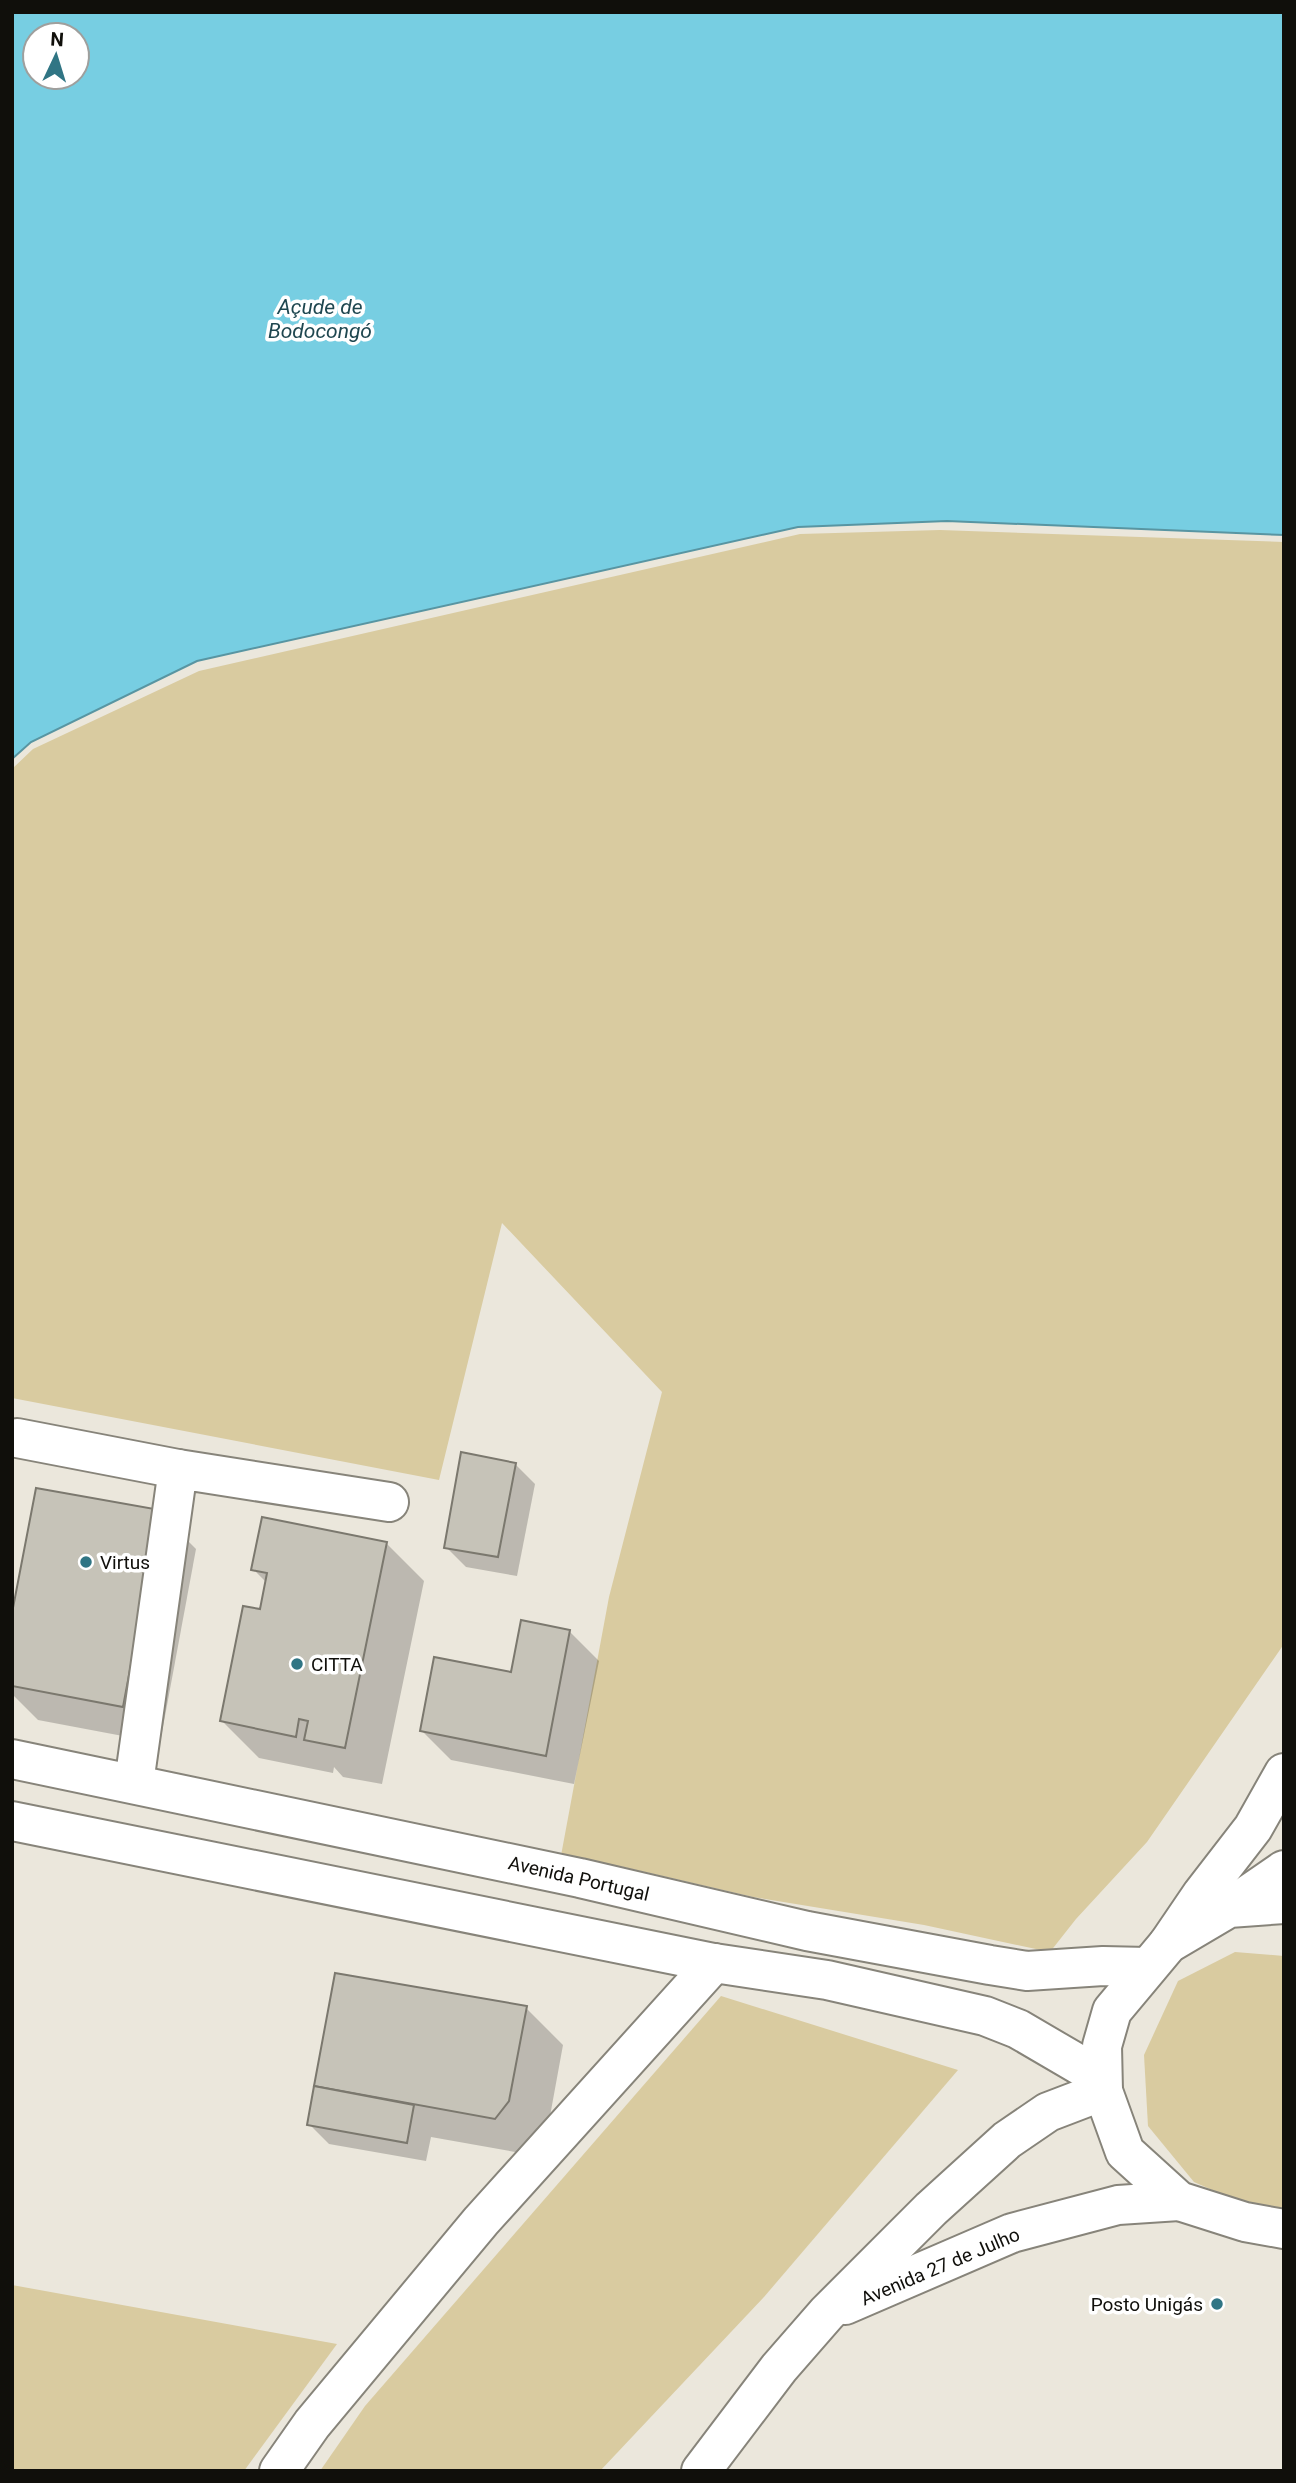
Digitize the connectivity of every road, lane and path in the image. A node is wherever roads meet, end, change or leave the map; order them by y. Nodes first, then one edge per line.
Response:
1 (17, 1438) dead end
2 (178, 1469) junction
3 (389, 1502) dead end
4 (12, 1759) edge
5 (1284, 1773) edge
6 (134, 1783) junction
7 (12, 1821) edge
8 (1284, 1870) edge
9 (1284, 1904) edge
10 (1229, 1908) junction
11 (1158, 1955) junction
12 (714, 1963) junction
13 (1103, 2084) junction
14 (1179, 2201) junction
15 (1284, 2229) edge
16 (827, 2313) junction
17 (279, 2471) edge
18 (701, 2471) edge

1 - 2 main road
2 - 3 main road
2 - 6 main road
4 - 6 main road, Avenida Portugal
5 - 11 main road
6 - 11 main road, Avenida Portugal
7 - 12 main road
8 - 10 main road
9 - 10 main road
10 - 11 main road
11 - 13 main road
12 - 13 main road
12 - 17 main road
13 - 14 main road
13 - 16 main road, Avenida 27 de Julho
14 - 15 main road
14 - 16 main road, Avenida 27 de Julho
16 - 18 main road, Avenida 27 de Julho

